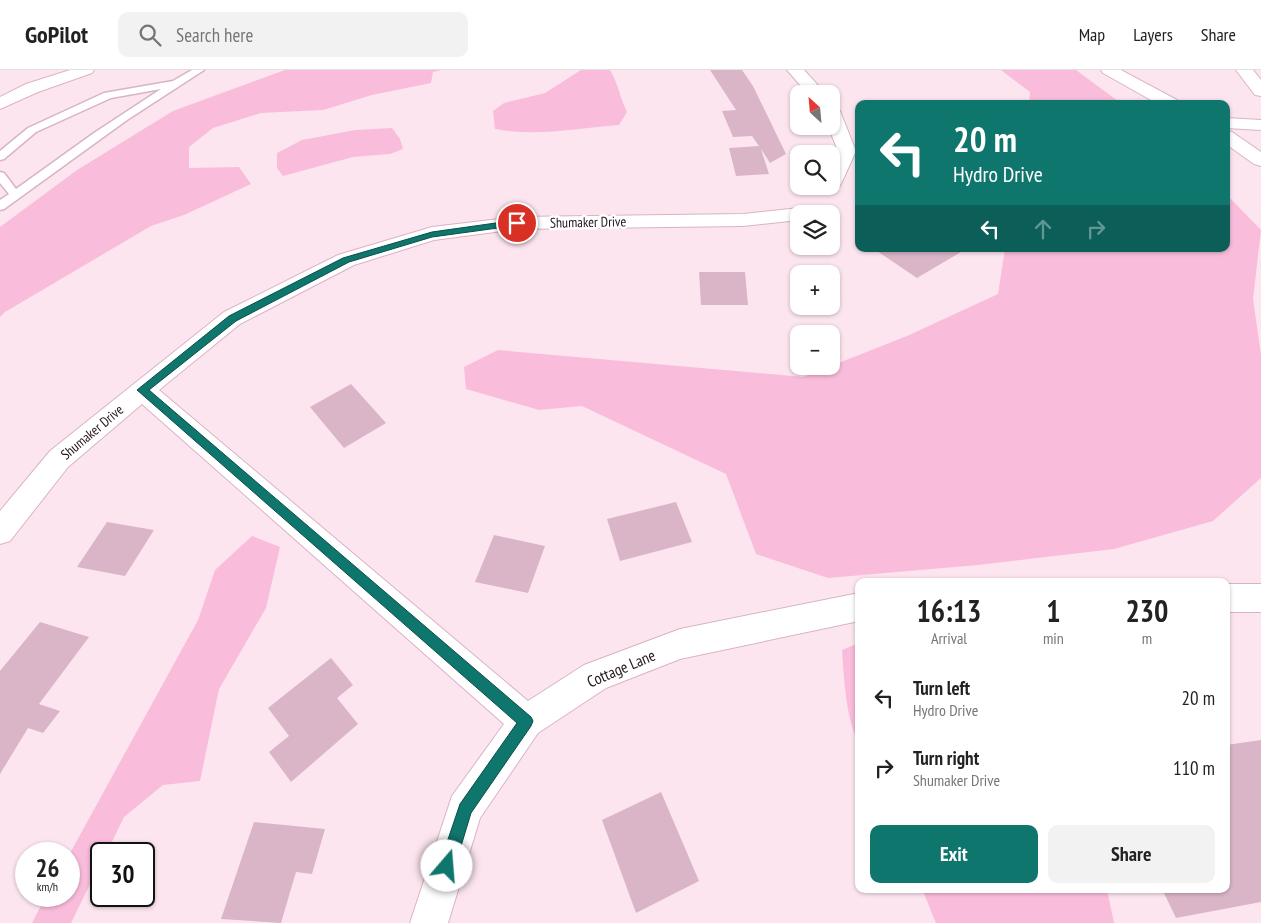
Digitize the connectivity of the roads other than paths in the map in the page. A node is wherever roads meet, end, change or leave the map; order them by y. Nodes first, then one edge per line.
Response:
1 (86, 70) edge
2 (199, 70) edge
3 (795, 70) edge
4 (1109, 70) edge
5 (1244, 70) edge
6 (177, 83) junction
7 (809, 85) edge
8 (1261, 91) edge
9 (1164, 100) edge
10 (0, 104) edge
11 (1230, 123) edge
12 (1261, 125) edge
13 (840, 134) edge
14 (1230, 139) edge
15 (0, 157) edge
16 (1261, 160) edge
17 (0, 175) edge
18 (15, 195) junction
19 (815, 201) edge
20 (0, 206) edge
21 (142, 390) junction
22 (0, 532) edge
23 (1230, 598) edge
24 (1261, 598) edge
25 (855, 608) edge
26 (526, 721) junction
27 (429, 923) edge

1 - 10 street
2 - 6 lane
3 - 7 street
4 - 9 street
5 - 8 street
6 - 15 lane
6 - 18 lane
11 - 12 street
13 - 19 street, Shumaker Drive
14 - 16 street
17 - 18 lane
18 - 20 lane
19 - 21 street, Shumaker Drive
21 - 22 street, Shumaker Drive
21 - 26 street
23 - 24 street
25 - 26 street, Cottage Lane
26 - 27 street, Cottage Lane

